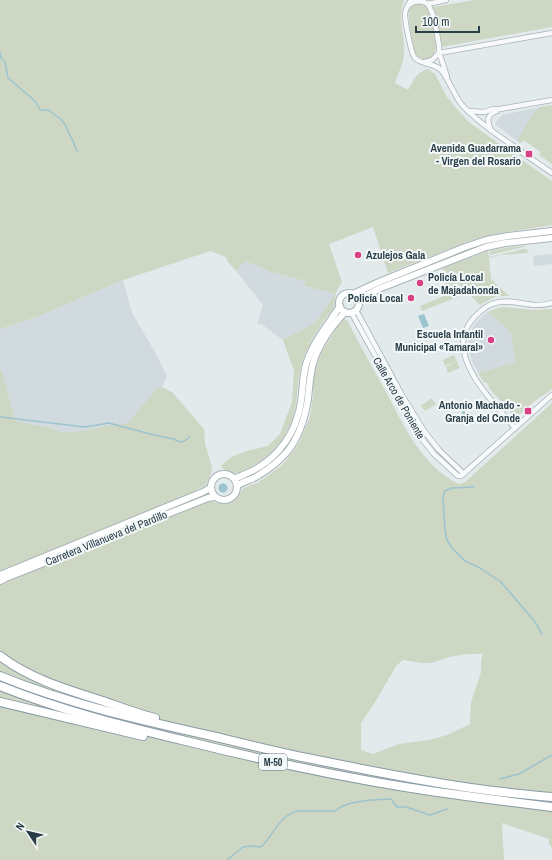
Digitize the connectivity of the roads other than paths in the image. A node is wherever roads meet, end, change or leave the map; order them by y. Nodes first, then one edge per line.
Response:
1 (411, 0) edge
2 (434, 0) edge
3 (444, 0) edge
4 (428, 2) edge
5 (408, 6) junction
6 (552, 33) edge
7 (438, 54) junction
8 (423, 63) junction
9 (449, 85) junction
10 (552, 100) edge
11 (500, 109) junction
12 (468, 111) junction
13 (484, 112) junction
14 (477, 120) junction
15 (492, 131) junction
16 (552, 173) edge
17 (552, 231) edge
18 (552, 238) edge
19 (353, 294) junction
20 (359, 301) junction
21 (552, 304) edge
22 (340, 306) junction
23 (351, 311) junction
24 (552, 395) edge
25 (515, 428) junction
26 (459, 470) junction
27 (464, 474) junction
28 (457, 476) junction
29 (234, 478) junction
30 (237, 486) junction
31 (210, 488) junction
32 (214, 497) junction
33 (0, 575) edge
34 (0, 581) edge
35 (0, 656) edge
36 (0, 676) edge
37 (0, 686) edge
38 (0, 702) edge
39 (256, 747) junction
40 (263, 760) junction
41 (552, 797) edge
42 (552, 807) edge

1 - 5 street
2 - 3 street
3 - 4 street
4 - 5 street
4 - 7 street
5 - 8 street
6 - 7 street
7 - 8 street
7 - 9 street
8 - 9 street
9 - 12 street
10 - 11 street
11 - 13 street
11 - 15 street
12 - 13 street
12 - 14 street
13 - 14 street
14 - 15 street
15 - 16 street
17 - 19 street
18 - 20 street
19 - 20 street
19 - 22 street
20 - 23 street
21 - 25 street
22 - 23 street
22 - 29 street
23 - 26 street, Calle Arco de Poniente
23 - 28 street, Calle Arco de Poniente
23 - 30 street
24 - 25 street
25 - 27 street
26 - 27 street, Calle Arco de Poniente
26 - 28 street
27 - 28 street
29 - 30 street
29 - 31 street
30 - 32 street
31 - 32 street
31 - 33 street, Carretera Villanueva del Pardillo
32 - 34 street, Carretera Villanueva del Pardillo
35 - 39 highway
36 - 39 highway, M-50
37 - 40 highway, M-50
38 - 40 highway
39 - 41 highway, M-50
40 - 42 highway, M-50

